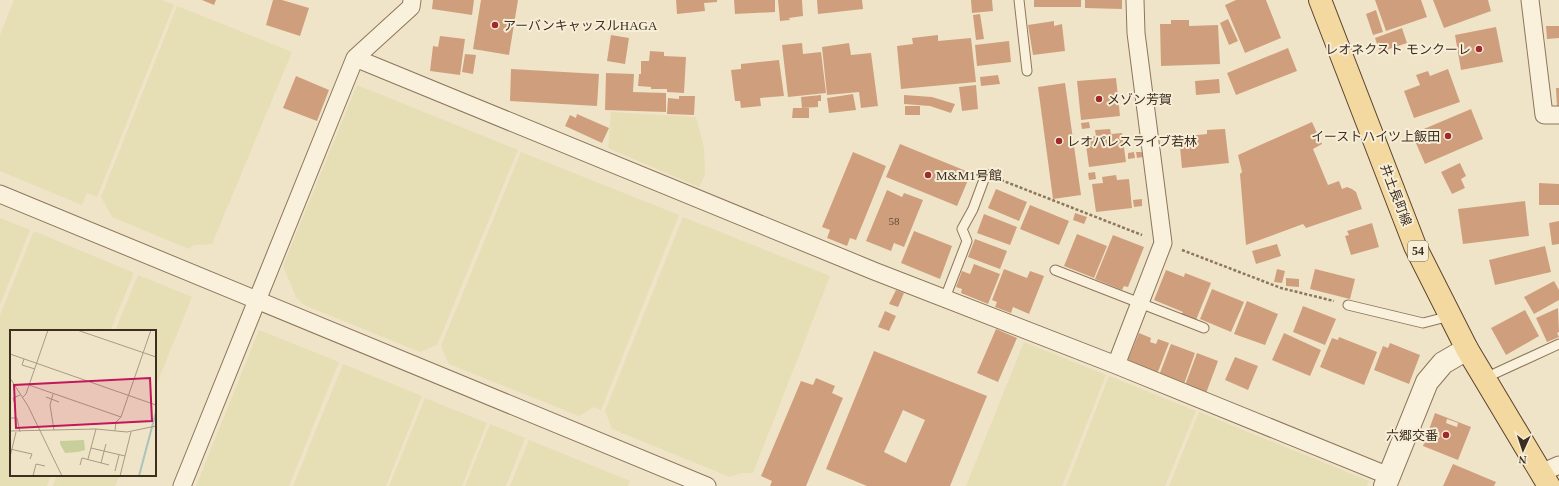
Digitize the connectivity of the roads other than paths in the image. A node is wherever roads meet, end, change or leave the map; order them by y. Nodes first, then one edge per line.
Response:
1 (412, 0) edge
2 (1019, 0) edge
3 (1135, 0) edge
4 (1320, 0) edge
5 (1530, 0) edge
6 (355, 58) junction
7 (1027, 71) dead end
8 (1559, 115) edge
9 (986, 174) road end
10 (0, 194) edge
11 (1055, 270) dead end
12 (945, 298) junction
13 (258, 300) junction
14 (1140, 304) junction
15 (1348, 305) road end
16 (1450, 316) junction
17 (1204, 328) dead end
18 (1559, 344) edge
19 (1467, 349) junction
20 (1116, 365) junction
21 (1485, 378) junction
22 (1550, 475) edge
23 (1387, 481) edge
24 (182, 486) edge
25 (707, 486) edge

1 - 6 street
2 - 7 lane
3 - 14 street
4 - 16 main road, 井土長町線 / 54
5 - 8 street
6 - 12 street
6 - 13 street
9 - 12 lane
10 - 13 street
11 - 14 lane
12 - 20 street
13 - 24 street
13 - 25 street
14 - 17 lane
14 - 20 street
15 - 16 lane
16 - 19 main road, 井土長町線 / 54
18 - 21 lane
19 - 21 main road, 井土長町線 / 54
19 - 23 street
20 - 23 street
21 - 22 main road, 井土長町線 / 54

